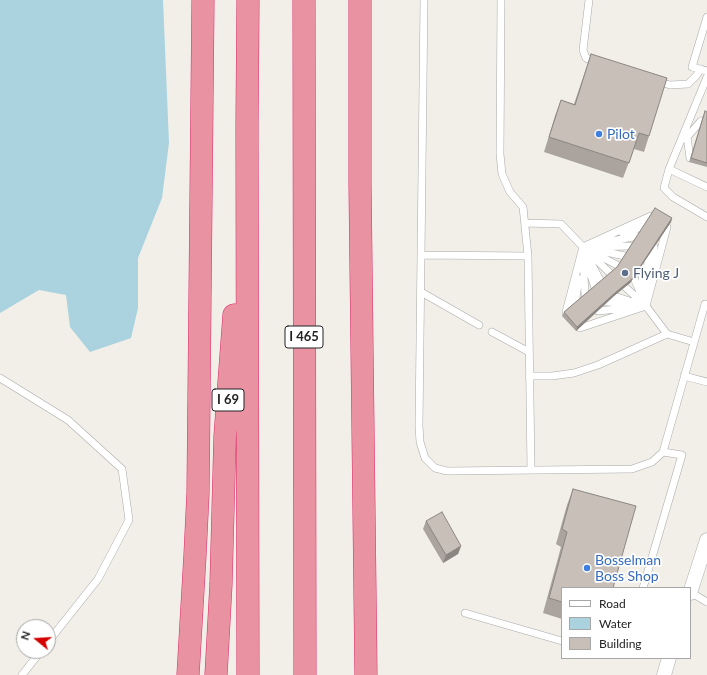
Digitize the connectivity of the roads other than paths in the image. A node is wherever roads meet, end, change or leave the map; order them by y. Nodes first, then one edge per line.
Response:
1 (203, 0) edge
2 (248, 0) edge
3 (304, 0) edge
4 (360, 0) edge
5 (424, 0) edge
6 (501, 0) edge
7 (589, 0) edge
8 (707, 17) edge
9 (606, 66) edge
10 (704, 70) edge
11 (707, 77) edge
12 (648, 79) edge
13 (701, 121) edge
14 (247, 125) junction
15 (698, 132) edge
16 (685, 136) junction
17 (694, 146) edge
18 (690, 158) edge
19 (669, 169) junction
20 (707, 187) edge
21 (651, 216) edge
22 (707, 217) edge
23 (525, 223) junction
24 (644, 226) edge
25 (667, 227) edge
26 (638, 236) edge
27 (661, 237) edge
28 (631, 246) edge
29 (583, 247) junction
30 (654, 247) edge
31 (421, 254) junction
32 (528, 256) junction
33 (625, 256) edge
34 (648, 258) edge
35 (619, 266) edge
36 (641, 267) edge
37 (611, 274) edge
38 (634, 278) edge
39 (601, 282) edge
40 (625, 287) edge
41 (595, 288) edge
42 (421, 292) junction
43 (585, 295) edge
44 (614, 296) edge
45 (607, 302) edge
46 (575, 304) edge
47 (707, 305) edge
48 (646, 306) junction
49 (598, 311) edge
50 (566, 312) edge
51 (589, 320) edge
52 (479, 324) dead end
53 (580, 328) edge
54 (492, 332) dead end
55 (667, 334) junction
56 (694, 342) junction
57 (529, 352) junction
58 (529, 376) junction
59 (684, 376) junction
60 (0, 378) edge
61 (707, 382) edge
62 (663, 452) junction
63 (531, 470) junction
64 (707, 540) edge
65 (642, 587) edge
66 (691, 589) edge
67 (691, 593) edge
68 (707, 602) edge
69 (465, 613) dead end
70 (56, 632) edge
71 (561, 641) edge
72 (35, 659) edge
73 (669, 659) edge
74 (22, 675) edge
75 (188, 675) edge
76 (216, 675) edge
77 (248, 675) edge
78 (305, 675) edge
79 (366, 675) edge
80 (664, 675) edge

1 - 75 highway
2 - 14 highway
3 - 78 highway, I 465
4 - 79 highway
5 - 31 lane
6 - 23 lane
7 - 9 lane
8 - 10 lane
10 - 12 lane
11 - 16 lane
13 - 16 lane
14 - 76 highway, I 69
14 - 77 highway
15 - 16 lane
16 - 17 lane
16 - 18 lane
16 - 19 lane
19 - 20 lane
19 - 22 lane
21 - 29 lane
23 - 29 lane
23 - 32 lane
24 - 29 lane
25 - 48 lane
26 - 29 lane
27 - 48 lane
28 - 29 lane
29 - 33 lane
29 - 35 lane
29 - 37 lane
29 - 39 lane
29 - 41 lane
29 - 43 lane
29 - 46 lane
29 - 50 lane
30 - 48 lane
31 - 32 lane
31 - 42 lane
32 - 57 lane
34 - 48 lane
36 - 48 lane
38 - 48 lane
40 - 48 lane
42 - 52 lane
42 - 63 lane
44 - 48 lane
45 - 48 lane
47 - 56 lane
48 - 49 lane
48 - 51 lane
48 - 53 lane
48 - 55 lane
54 - 57 lane
55 - 56 lane
55 - 58 lane
56 - 59 lane
57 - 58 lane
58 - 63 lane
59 - 61 lane
59 - 62 lane
60 - 70 lane
62 - 63 lane
62 - 65 lane
64 - 66 street
67 - 68 lane
69 - 71 lane
72 - 74 lane
73 - 80 street

